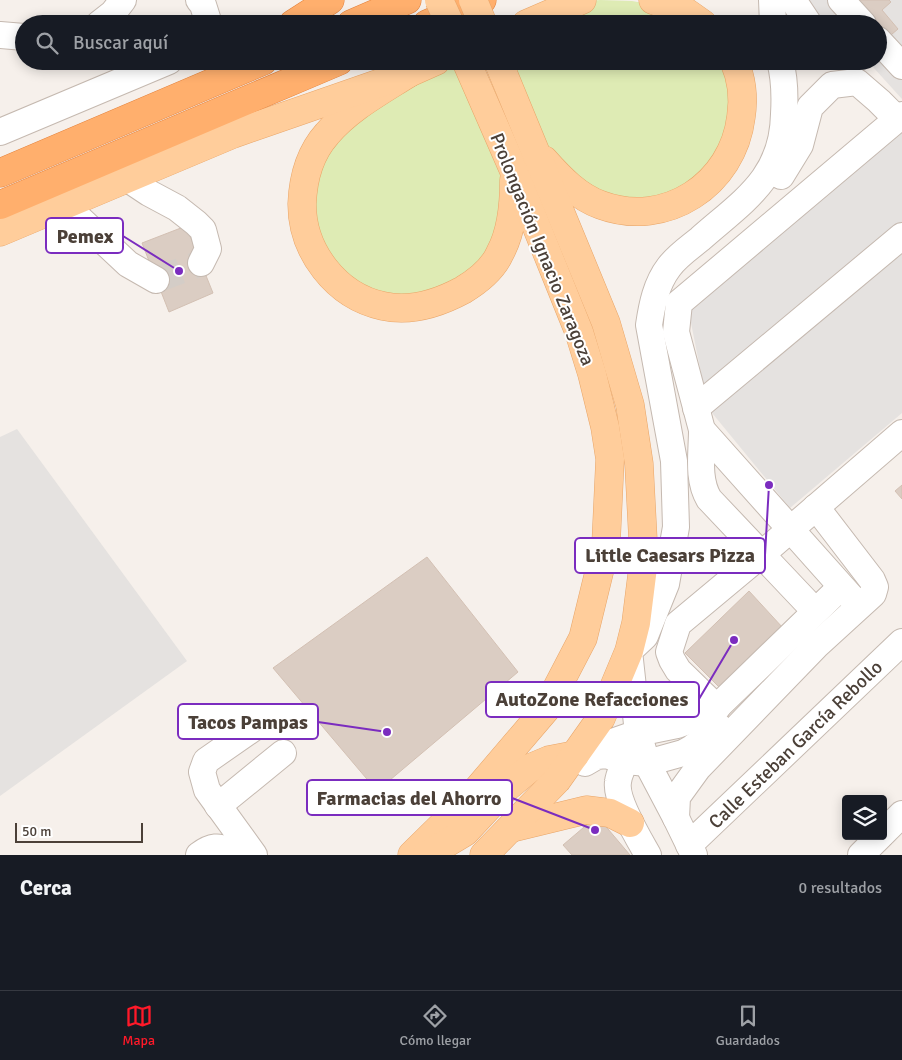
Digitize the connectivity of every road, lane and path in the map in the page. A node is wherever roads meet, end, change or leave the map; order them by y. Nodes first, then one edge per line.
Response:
1 (123, 0) edge
2 (330, 0) edge
3 (407, 0) edge
4 (439, 0) edge
5 (473, 0) edge
6 (482, 0) edge
7 (582, 0) edge
8 (654, 0) edge
9 (772, 0) edge
10 (795, 0) edge
11 (841, 0) edge
12 (110, 15) edge
13 (307, 15) edge
14 (372, 15) edge
15 (446, 15) edge
16 (448, 15) edge
17 (479, 15) edge
18 (547, 15) edge
19 (690, 15) edge
20 (773, 15) edge
21 (803, 15) edge
22 (855, 15) edge
23 (0, 36) edge
24 (15, 37) edge
25 (887, 50) edge
26 (902, 66) edge
27 (148, 70) edge
28 (215, 70) edge
29 (243, 70) edge
30 (318, 70) edge
31 (416, 70) edge
32 (470, 70) edge
33 (502, 70) edge
34 (737, 70) edge
35 (782, 70) edge
36 (409, 73) junction
37 (154, 108) junction
38 (899, 117) edge
39 (0, 132) edge
40 (536, 150) junction
41 (514, 170) junction
42 (0, 173) edge
43 (128, 179) junction
44 (0, 205) edge
45 (65, 205) junction
46 (0, 232) edge
47 (902, 236) edge
48 (681, 254) junction
49 (201, 263) dead end
50 (156, 280) dead end
51 (699, 419) junction
52 (902, 433) edge
53 (816, 507) junction
54 (790, 529) junction
55 (762, 554) junction
56 (841, 586) junction
57 (859, 606) junction
58 (815, 611) junction
59 (902, 642) edge
60 (629, 651) junction
61 (792, 669) junction
62 (717, 708) junction
63 (262, 722) dead end
64 (638, 733) junction
65 (283, 753) dead end
66 (575, 755) junction
67 (636, 762) junction
68 (557, 780) junction
69 (218, 806) junction
70 (902, 814) edge
71 (676, 818) junction
72 (630, 823) junction
73 (512, 828) junction
74 (887, 829) edge
75 (876, 840) edge
76 (691, 850) edge
77 (199, 855) edge
78 (229, 855) edge
79 (254, 855) edge
80 (412, 855) edge
81 (427, 855) edge
82 (484, 855) edge
83 (648, 855) edge
84 (861, 855) edge

1 - 12 street
2 - 13 highway
3 - 14 highway
4 - 15 main road, bridge
5 - 17 main road, bridge
6 - 16 highway
7 - 18 main road
8 - 19 main road
9 - 20 street
10 - 21 street
11 - 22 street
23 - 24 street
25 - 26 street
27 - 39 street
28 - 37 highway
29 - 37 highway
30 - 44 highway
31 - 36 main road
32 - 41 main road, Prolongación Ignacio Zaragoza
33 - 40 main road, Prolongación Ignacio Zaragoza
34 - 40 main road
35 - 48 street
36 - 41 main road
36 - 43 main road
37 - 42 highway
38 - 48 street
38 - 51 street
40 - 60 main road, Prolongación Ignacio Zaragoza
41 - 80 main road, Prolongación Ignacio Zaragoza
43 - 45 main road
43 - 49 street
45 - 46 main road
45 - 50 street
47 - 51 street
48 - 60 street
51 - 54 street
51 - 55 street
52 - 53 street
53 - 54 street
53 - 57 street
54 - 55 street
54 - 56 street
55 - 58 street
55 - 62 street
56 - 57 street
56 - 58 street
57 - 61 street
58 - 62 street
59 - 76 street, Calle Esteban García Rebollo
60 - 64 street
60 - 66 main road, Prolongación Ignacio Zaragoza
61 - 67 street
61 - 71 street
62 - 64 street
63 - 69 street
64 - 66 street
64 - 67 street
65 - 69 street
66 - 68 main road, Prolongación Ignacio Zaragoza
66 - 81 main road
67 - 68 street
67 - 71 street
67 - 72 street
68 - 73 main road, Prolongación Ignacio Zaragoza
69 - 79 street
70 - 74 street
71 - 76 street
72 - 73 main road
72 - 83 street
73 - 82 main road, Prolongación Ignacio Zaragoza
75 - 84 street
77 - 78 street

